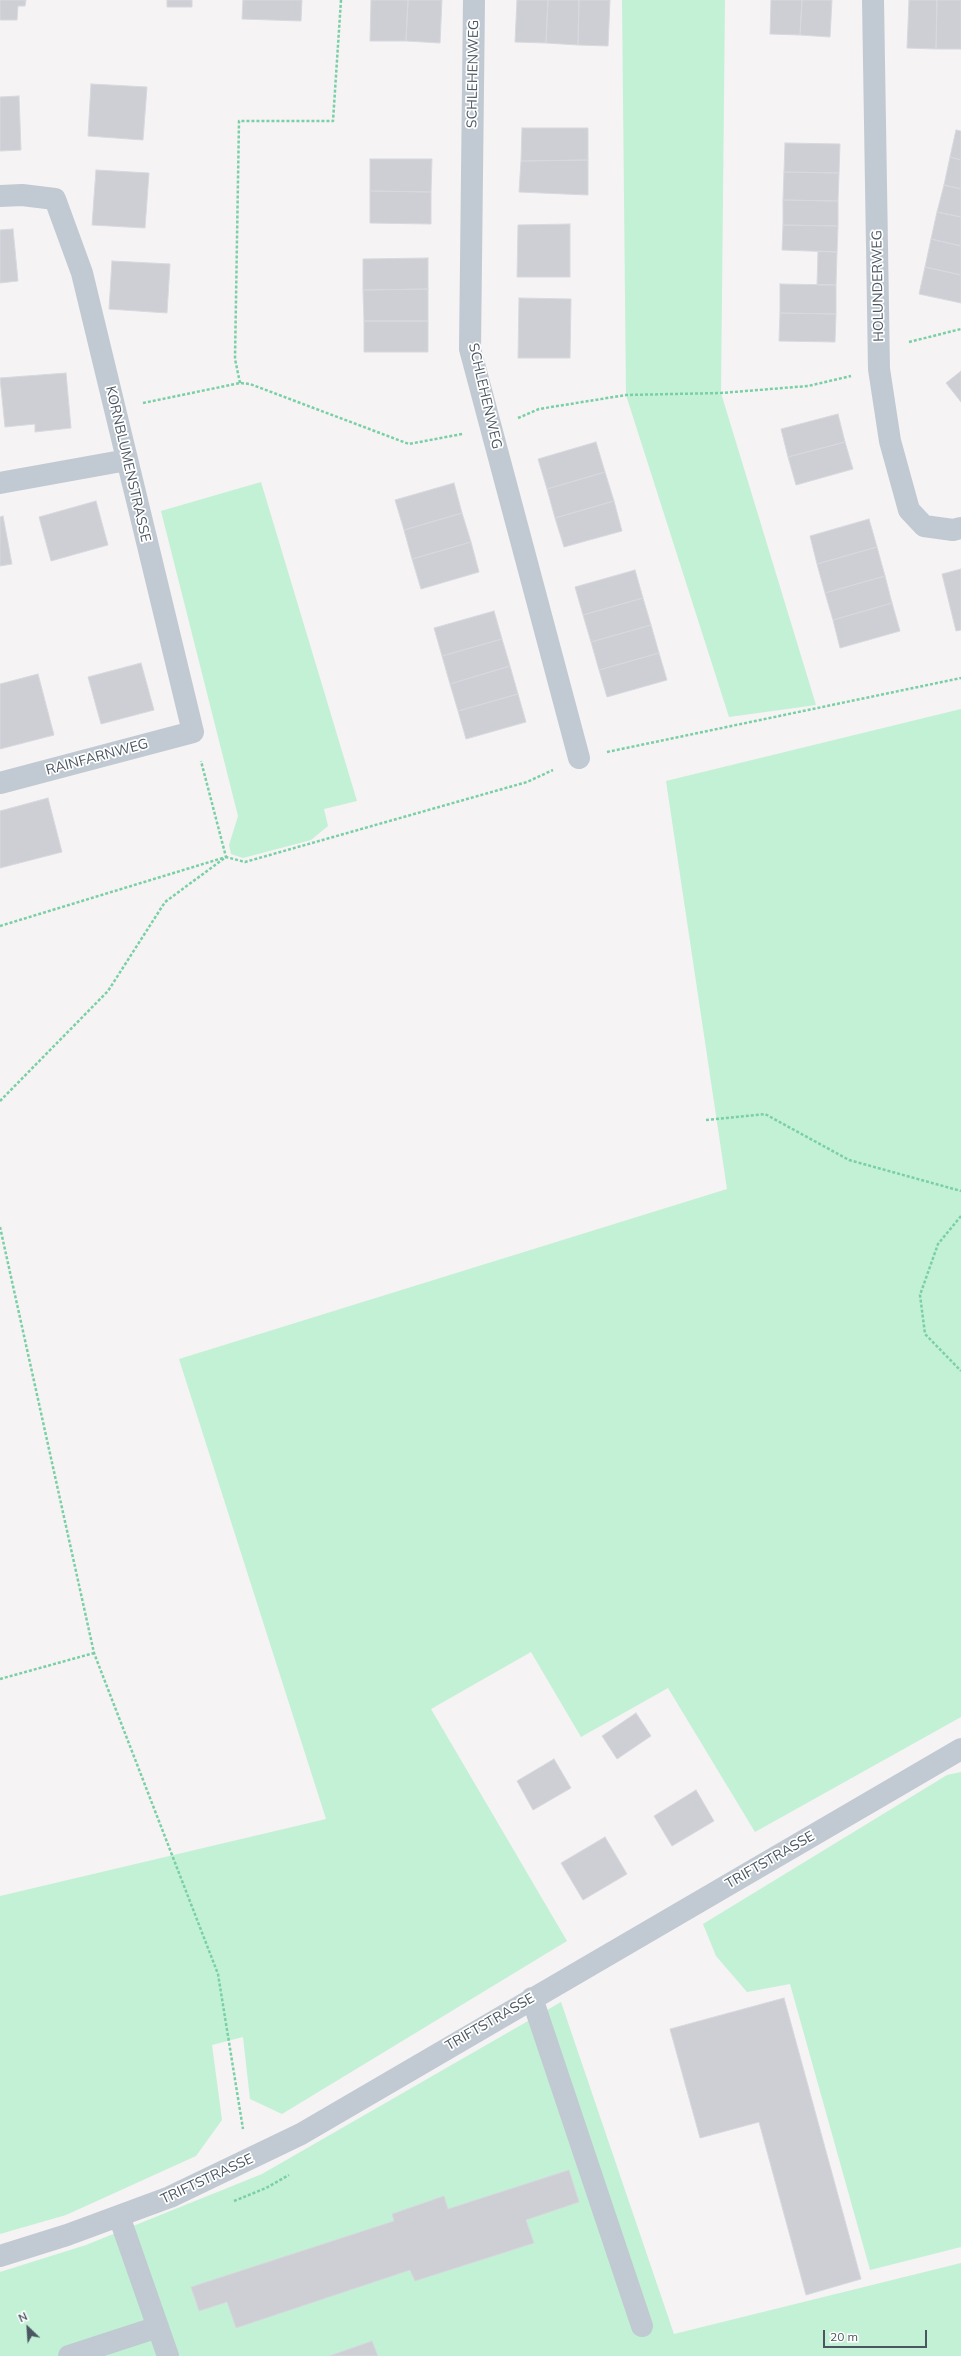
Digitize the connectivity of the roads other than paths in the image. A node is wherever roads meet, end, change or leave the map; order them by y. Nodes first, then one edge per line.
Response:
1 (474, 0) edge
2 (873, 0) edge
3 (0, 196) edge
4 (127, 460) junction
5 (0, 483) edge
6 (961, 528) edge
7 (193, 732) joint
8 (579, 758) road end
9 (0, 783) edge
10 (961, 1749) edge
11 (532, 1998) junction
12 (119, 2216) junction
13 (0, 2256) edge
14 (642, 2326) dead end
15 (158, 2327) junction
16 (69, 2356) edge
17 (168, 2356) edge

1 - 8 street, SCHLEHENWEG
2 - 6 street, HOLUNDERWEG
3 - 4 street, KORNBLUMENSTRASSE
4 - 5 street
4 - 7 street, KORNBLUMENSTRASSE
7 - 9 street, RAINFARNWEG
10 - 11 street, TRIFTSTRASSE
11 - 12 street, TRIFTSTRASSE
11 - 14 street
12 - 13 street, TRIFTSTRASSE
12 - 15 street
15 - 16 street
15 - 17 street

